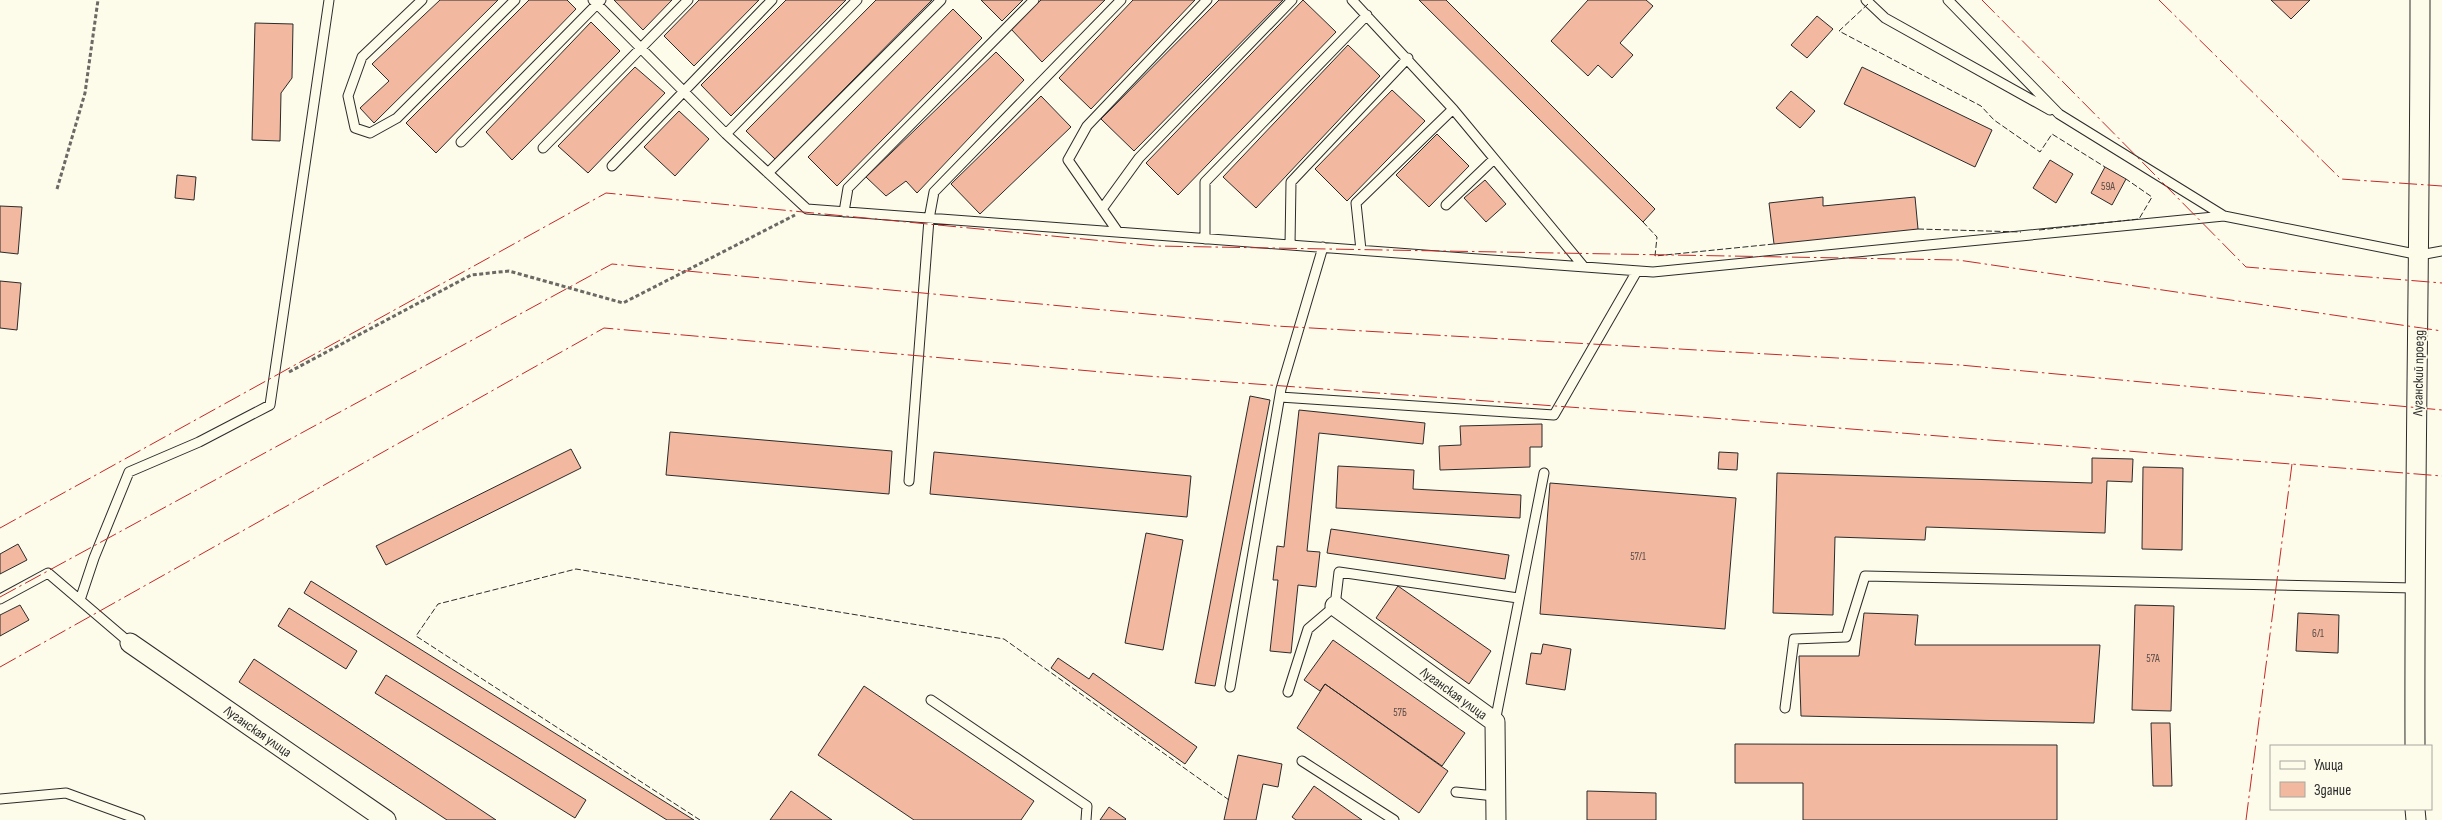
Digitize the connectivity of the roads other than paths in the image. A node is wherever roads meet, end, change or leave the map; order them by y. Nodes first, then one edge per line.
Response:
1 (329, 0) edge
2 (422, 0) edge
3 (515, 0) edge
4 (688, 0) edge
5 (772, 0) edge
6 (857, 0) edge
7 (941, 0) edge
8 (1034, 0) edge
9 (1121, 0) edge
10 (1207, 0) edge
11 (1292, 0) edge
12 (1352, 0) edge
13 (1866, 0) edge
14 (1948, 0) edge
15 (2420, 0) edge
16 (597, 1) edge
17 (1367, 15) junction
18 (641, 48) junction
19 (1408, 58) junction
20 (684, 91) junction
21 (1453, 109) junction
22 (2058, 114) junction
23 (726, 134) junction
24 (461, 142) dead end
25 (543, 148) dead end
26 (1494, 159) junction
27 (612, 166) dead end
28 (768, 173) junction
29 (1446, 205) dead end
30 (1102, 209) junction
31 (844, 212) junction
32 (2224, 216) junction
33 (930, 219) junction
34 (1118, 232) junction
35 (1205, 239) junction
36 (1290, 245) junction
37 (1323, 248) junction
38 (1361, 250) junction
39 (2442, 251) edge
40 (2420, 255) junction
41 (1584, 267) junction
42 (1637, 271) junction
43 (1280, 397) junction
44 (1544, 473) dead end
45 (909, 481) dead end
46 (2414, 588) junction
47 (1518, 598) junction
48 (0, 600) edge
49 (80, 600) junction
50 (1335, 606) junction
51 (130, 642) joint
52 (1230, 688) dead end
53 (1288, 692) dead end
54 (931, 700) dead end
55 (1785, 708) dead end
56 (1495, 722) junction
57 (2415, 745) edge
58 (1302, 761) dead end
59 (1456, 792) dead end
60 (1495, 796) junction
61 (0, 799) edge
62 (140, 820) edge
63 (386, 820) edge
64 (1086, 820) edge
65 (1394, 820) edge
66 (1496, 820) edge

1 - 49 lane
2 - 3 lane
4 - 18 lane
5 - 20 lane
6 - 23 lane
7 - 28 lane
8 - 31 lane
9 - 33 lane
10 - 30 lane
11 - 30 lane
12 - 17 lane
13 - 22 lane
14 - 22 lane
15 - 40 street, Луганский проезд
16 - 18 lane
16 - 24 lane
17 - 19 lane
17 - 35 lane
18 - 20 lane
18 - 25 lane
19 - 21 lane
19 - 36 lane
20 - 23 lane
20 - 27 lane
21 - 26 lane
21 - 38 lane
22 - 32 lane
23 - 28 lane
26 - 29 lane
26 - 41 lane
28 - 31 lane
30 - 34 lane
31 - 33 lane
32 - 40 lane
32 - 42 lane
33 - 34 lane
33 - 45 lane
34 - 35 lane
35 - 36 lane
36 - 37 lane
37 - 38 lane
37 - 43 lane
38 - 41 lane
39 - 40 lane
40 - 46 street, Луганский проезд
41 - 42 lane
42 - 43 lane
43 - 52 lane
44 - 47 lane
46 - 55 lane
46 - 57 street, Луганский проезд
47 - 50 lane
47 - 56 lane
48 - 49 lane
49 - 51 lane
50 - 53 lane
50 - 56 street, Луганская улица
51 - 63 street, Луганская улица
54 - 64 lane
56 - 60 street, Луганская улица
58 - 65 lane
59 - 60 lane
60 - 66 street, Луганская улица
61 - 62 lane

